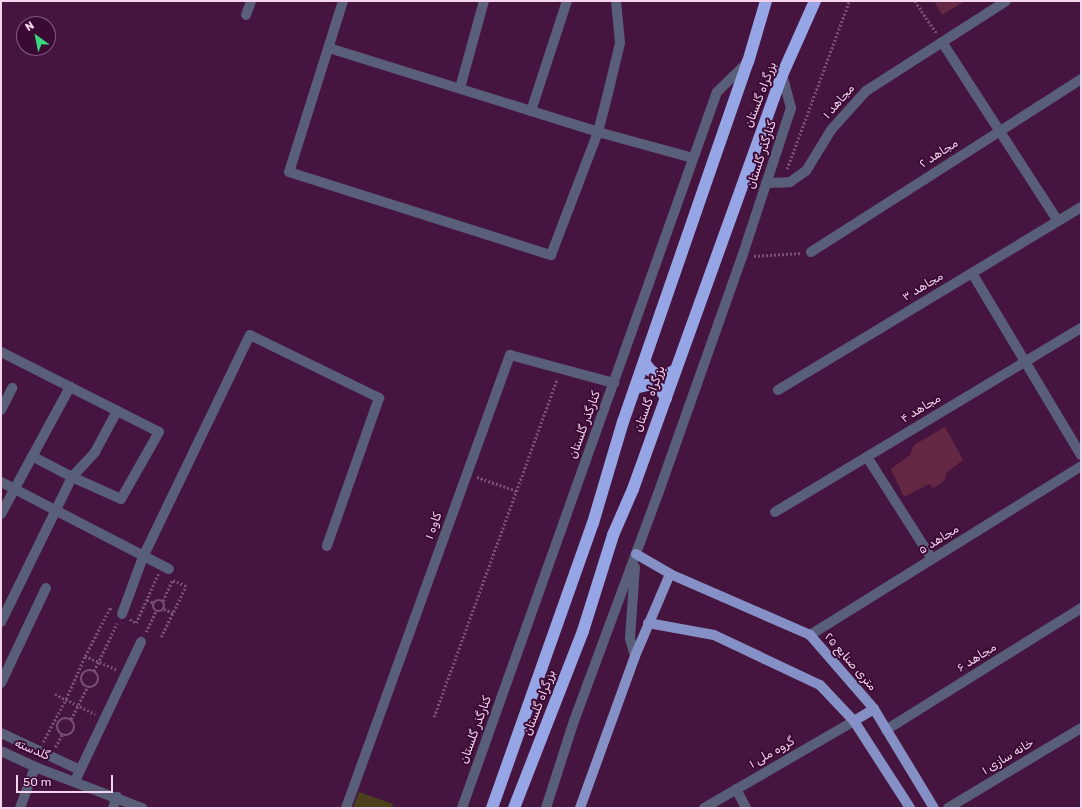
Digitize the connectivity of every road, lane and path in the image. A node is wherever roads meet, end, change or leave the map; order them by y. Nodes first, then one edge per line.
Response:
1 (251, 1) edge
2 (343, 1) edge
3 (484, 1) edge
4 (567, 1) edge
5 (616, 1) edge
6 (766, 1) edge
7 (815, 1) edge
8 (849, 1) edge
9 (915, 1) edge
10 (1006, 1) edge
11 (246, 15) dead end
12 (942, 42) junction
13 (329, 48) junction
14 (748, 62) junction
15 (782, 75) junction
16 (1081, 79) edge
17 (460, 88) junction
18 (531, 111) junction
19 (1000, 131) junction
20 (598, 132) junction
21 (693, 158) junction
22 (783, 182) junction
23 (766, 183) junction
24 (1081, 207) edge
25 (1058, 221) junction
26 (811, 252) joint
27 (742, 257) junction
28 (972, 273) junction
29 (1081, 328) edge
30 (1, 352) edge
31 (644, 362) junction
32 (1025, 362) junction
33 (561, 369) junction
34 (676, 370) junction
35 (614, 383) junction
36 (70, 387) junction
37 (12, 388) dead end
38 (636, 388) junction
39 (778, 390) dead end
40 (666, 398) junction
41 (1, 410) edge
42 (117, 411) junction
43 (1081, 455) edge
44 (32, 456) junction
45 (867, 457) junction
46 (1081, 466) edge
47 (467, 474) junction
48 (72, 477) junction
49 (1, 482) edge
50 (14, 489) junction
51 (516, 491) junction
52 (55, 510) junction
53 (775, 512) dead end
54 (1, 514) edge
55 (327, 546) dead end
56 (636, 554) junction
57 (143, 557) junction
58 (932, 559) junction
59 (169, 569) dead end
60 (158, 574) junction
61 (670, 574) junction
62 (172, 581) junction
63 (46, 588) dead end
64 (147, 600) junction
65 (163, 601) junction
66 (154, 603) junction
67 (1081, 608) edge
68 (164, 609) junction
69 (156, 611) junction
70 (173, 613) junction
71 (122, 614) junction
72 (1, 622) edge
73 (648, 623) junction
74 (810, 635) junction
75 (161, 637) dead end
76 (141, 642) joint
77 (85, 656) junction
78 (635, 656) junction
79 (98, 662) junction
80 (94, 671) junction
81 (126, 674) junction
82 (1, 683) edge
83 (87, 688) junction
84 (55, 694) dead end
85 (66, 699) junction
86 (78, 705) junction
87 (874, 709) junction
88 (434, 717) dead end
89 (71, 719) junction
90 (104, 719) junction
91 (854, 720) junction
92 (55, 721) junction
93 (58, 722) junction
94 (1081, 728) edge
95 (886, 730) junction
96 (1, 733) edge
97 (38, 750) junction
98 (1, 752) edge
99 (35, 766) junction
100 (80, 770) junction
101 (75, 781) junction
102 (736, 790) junction
103 (117, 797) junction
104 (20, 808) edge
105 (113, 808) edge
106 (142, 808) edge
107 (346, 808) edge
108 (462, 808) edge
109 (492, 808) edge
110 (514, 808) edge
111 (546, 808) edge
112 (580, 808) edge
113 (704, 808) edge
114 (746, 808) edge
115 (910, 808) edge
116 (934, 808) edge
117 (948, 808) edge

1 - 11 street
2 - 13 street
3 - 17 street
4 - 18 street
5 - 20 street
6 - 14 highway, بزرگراه گلستان
7 - 15 highway, بزرگراه گلستان
8 - 22 path
9 - 12 path
10 - 12 street, ۱ مجاهد
12 - 19 street
12 - 22 street, ۱ مجاهد
13 - 17 street
13 - 20 street
14 - 21 street, کنارگذر گلستان
14 - 31 highway, بزرگراه گلستان
15 - 23 street, کنارگذر گلستان
15 - 34 highway, بزرگراه گلستان
16 - 19 street, مجاهد ۲
17 - 18 street
18 - 20 street
19 - 25 street
19 - 26 street, مجاهد ۲
20 - 21 street
21 - 35 street, کنارگذر گلستان
22 - 23 street, ۱ مجاهد
23 - 27 street, کنارگذر گلستان
24 - 25 street, مجاهد ۳
25 - 28 street, مجاهد ۳
26 - 27 path
27 - 56 street, کنارگذر گلستان
28 - 32 street
28 - 39 street, مجاهد ۳
29 - 32 street, مجاهد ۴
30 - 36 street
31 - 34 highway
31 - 38 highway, بزرگراه گلستان
32 - 43 street
32 - 45 street, مجاهد ۴
33 - 35 street, کاوه ۱
33 - 47 street, کاوه ۱
33 - 51 path
34 - 40 highway, بزرگراه گلستان
35 - 108 street, کنارگذر گلستان
36 - 42 street
36 - 44 street
37 - 41 street
38 - 40 highway
38 - 109 highway, بزرگراه گلستان
40 - 110 highway, بزرگراه گلستان
42 - 48 street
42 - 48 street
44 - 48 street
44 - 50 street
45 - 53 street, مجاهد ۴
45 - 58 street
46 - 58 street, ۵ مجاهد
47 - 51 path
47 - 107 street, کاوه ۱
48 - 52 street
49 - 50 street
50 - 52 street
50 - 54 street
51 - 88 path
52 - 57 street
52 - 72 street
55 - 57 street
56 - 61 main road, ۲۵ متری صنایع
56 - 78 street
56 - 111 street, کنارگذر گلستان
57 - 59 street
57 - 60 path
57 - 71 street
58 - 74 street, ۵ مجاهد
60 - 62 path
60 - 64 path
61 - 73 main road
61 - 74 main road, ۲۵ متری صنایع
62 - 65 path
62 - 70 path
63 - 82 street
64 - 66 path
64 - 71 path
65 - 66 path
65 - 68 path
66 - 69 path
67 - 95 street, ۶ مجاهد
68 - 69 path
68 - 70 path
69 - 76 path
70 - 75 path
71 - 77 path
71 - 79 path
73 - 78 main road
73 - 91 main road
74 - 87 main road, ۲۵ متری صنایع
76 - 81 street
77 - 79 path
77 - 85 path
78 - 112 main road
79 - 80 path
79 - 81 path
80 - 83 path
80 - 83 path
81 - 90 street
83 - 86 path
84 - 85 path
85 - 86 path
85 - 92 path
86 - 89 path
86 - 90 path
87 - 91 main road
87 - 95 main road, ۲۵ متری صنایع
89 - 93 path
89 - 93 path
90 - 100 street
91 - 102 street, گروه ملی ۱
91 - 115 main road
92 - 93 path
92 - 97 path
94 - 117 street, خانه سازی ۱
95 - 116 main road, ۲۵ متری صنایع
96 - 97 street
97 - 100 street
98 - 99 street, گلدسته
99 - 101 street, گلدسته
99 - 104 street
100 - 101 street
101 - 103 street, گلدسته
102 - 113 street, گروه ملی ۱
102 - 114 street
103 - 105 street
103 - 106 street, گلدسته

